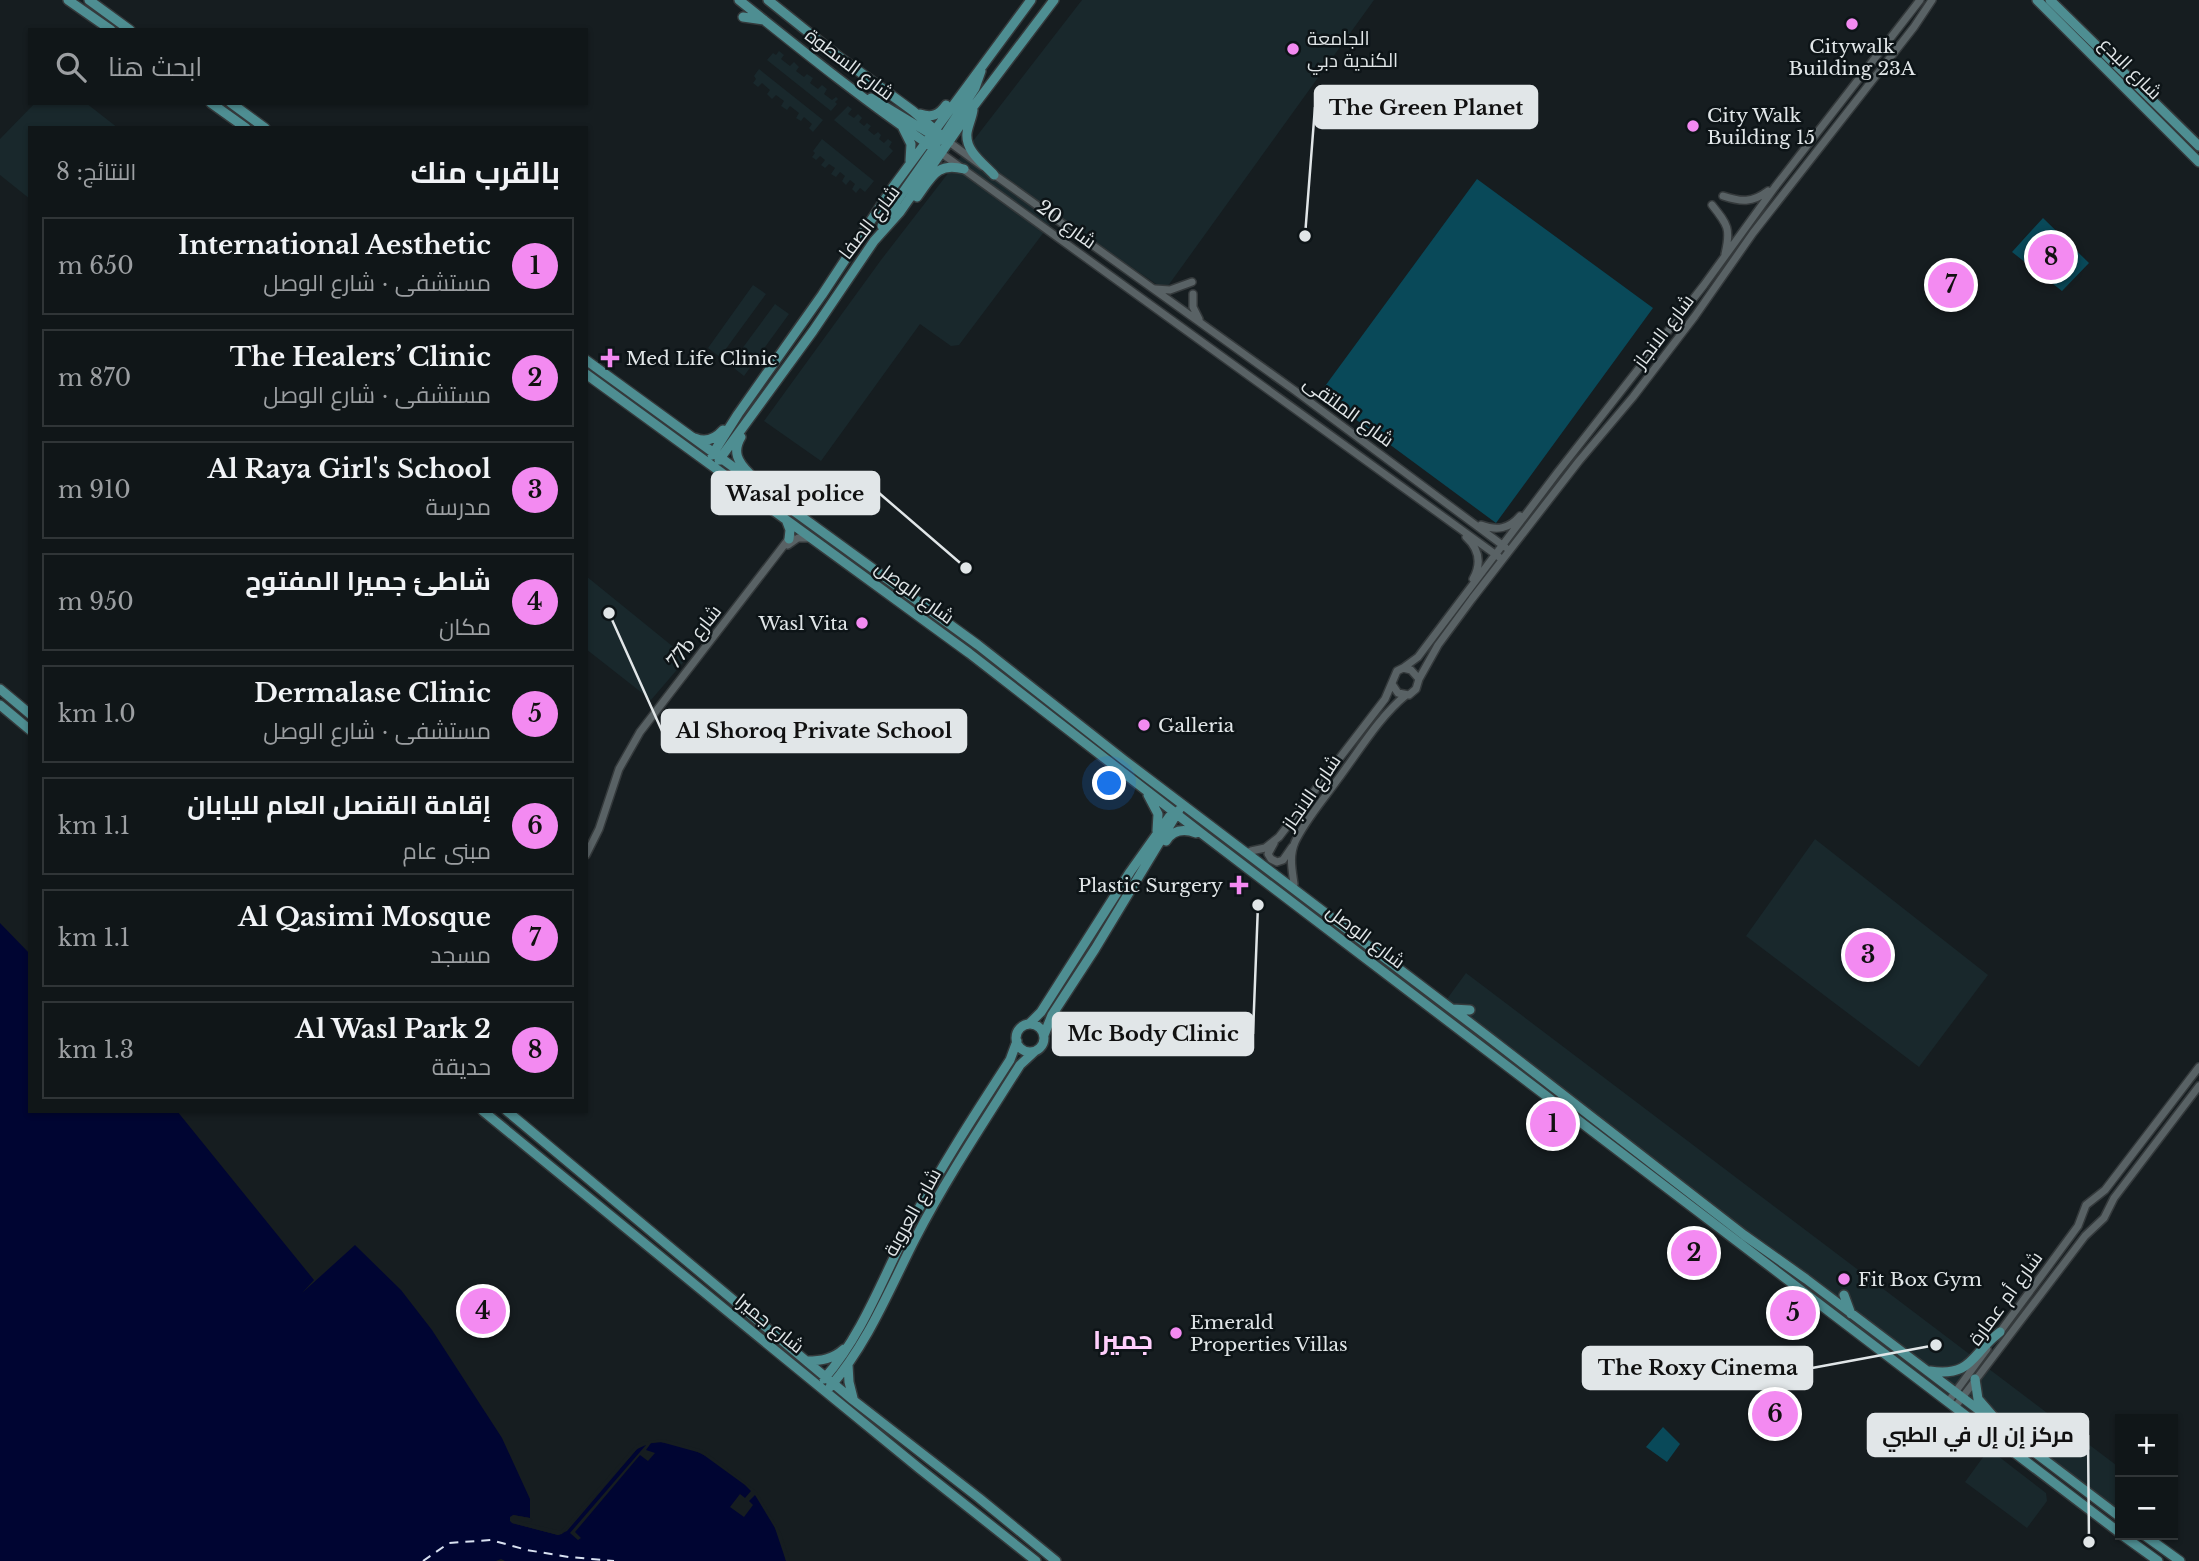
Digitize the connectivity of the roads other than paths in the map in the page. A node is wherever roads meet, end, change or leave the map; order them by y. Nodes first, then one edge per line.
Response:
1 (68, 0) edge
2 (81, 0) edge
3 (89, 0) edge
4 (739, 0) edge
5 (768, 0) edge
6 (1031, 0) edge
7 (1054, 0) edge
8 (1920, 0) edge
9 (1932, 0) edge
10 (2037, 0) edge
11 (2050, 0) edge
12 (102, 9) junction
13 (743, 17) dead end
14 (764, 20) junction
15 (108, 28) edge
16 (127, 28) edge
17 (983, 66) junction
18 (863, 96) junction
19 (214, 105) edge
20 (234, 105) edge
21 (973, 107) junction
22 (913, 111) junction
23 (897, 122) junction
24 (243, 126) edge
25 (262, 126) edge
26 (936, 139) junction
27 (2199, 146) edge
28 (2199, 162) edge
29 (909, 166) junction
30 (964, 169) junction
31 (994, 175) junction
32 (1775, 187) junction
33 (1723, 196) dead end
34 (1712, 205) dead end
35 (900, 212) junction
36 (874, 241) junction
37 (1724, 258) junction
38 (1192, 282) dead end
39 (1153, 289) junction
40 (1194, 294) dead end
41 (1168, 300) junction
42 (1160, 312) junction
43 (1173, 322) joint
44 (1200, 323) junction
45 (1214, 333) junction
46 (1190, 334) junction
47 (588, 361) edge
48 (588, 375) edge
49 (738, 414) junction
50 (750, 417) junction
51 (690, 436) junction
52 (713, 459) junction
53 (1558, 473) junction
54 (765, 490) junction
55 (1462, 513) junction
56 (784, 518) junction
57 (1453, 524) junction
58 (797, 527) junction
59 (812, 538) junction
60 (789, 539) junction
61 (1503, 545) junction
62 (1511, 551) junction
63 (780, 553) junction
64 (1499, 557) junction
65 (866, 579) junction
66 (1443, 624) junction
67 (967, 637) junction
68 (976, 659) junction
69 (1403, 668) junction
70 (1419, 679) junction
71 (1392, 684) junction
72 (0, 689) edge
73 (1406, 695) junction
74 (0, 705) edge
75 (28, 712) edge
76 (1076, 723) junction
77 (28, 728) edge
78 (1146, 790) junction
79 (1178, 808) junction
80 (1156, 835) junction
81 (1205, 836) junction
82 (1279, 837) junction
83 (1294, 843) junction
84 (588, 851) edge
85 (1251, 851) dead end
86 (1147, 863) junction
87 (1294, 884) dead end
88 (1452, 1009) junction
89 (1470, 1010) dead end
90 (1029, 1024) junction
91 (1044, 1035) junction
92 (1017, 1041) junction
93 (1034, 1052) junction
94 (2199, 1067) edge
95 (1526, 1079) junction
96 (2199, 1086) edge
97 (1583, 1110) junction
98 (486, 1113) edge
99 (509, 1113) edge
100 (2092, 1201) junction
101 (1691, 1208) junction
102 (2084, 1212) junction
103 (2106, 1212) junction
104 (2097, 1222) junction
105 (1744, 1235) junction
106 (1844, 1295) dead end
107 (1852, 1316) junction
108 (2000, 1332) junction
109 (850, 1343) junction
110 (807, 1361) junction
111 (848, 1365) junction
112 (1924, 1370) junction
113 (830, 1380) junction
114 (1975, 1380) junction
115 (822, 1389) junction
116 (1959, 1395) junction
117 (853, 1400) junction
118 (1954, 1407) junction
119 (2003, 1429) junction
120 (2115, 1513) edge
121 (2115, 1529) edge
122 (2129, 1540) edge
123 (2151, 1540) edge
124 (1036, 1561) edge
125 (1056, 1561) edge
126 (2158, 1561) edge
127 (2180, 1561) edge

1 - 15 main road
2 - 12 main road
3 - 12 main road
4 - 14 main road, شارع السطوة
5 - 22 main road, شارع السطوة
6 - 17 main road, شارع الصفا
7 - 21 main road, شارع الصفا
8 - 32 street, شارع الانجاز
9 - 62 street, شارع الانجاز
10 - 28 main road, شارع البدع
11 - 27 main road, شارع البدع
12 - 16 main road
13 - 14 main road
14 - 18 main road, شارع السطوة
17 - 22 main road
17 - 26 main road, شارع الصفا
18 - 23 main road, شارع السطوة
18 - 26 main road
19 - 24 main road
20 - 25 main road
21 - 26 main road, شارع الصفا
21 - 31 main road
22 - 26 main road, شارع السطوة
23 - 26 main road, شارع السطوة
23 - 29 main road
26 - 29 main road, شارع الصفا
26 - 30 street, شارع 20
26 - 31 street, شارع 20
26 - 35 main road, شارع الصفا
26 - 36 main road
29 - 49 main road, شارع الصفا
30 - 35 main road
30 - 42 street, شارع 20
31 - 39 street, شارع 20
32 - 33 street
32 - 37 street, شارع الانجاز
34 - 37 street
35 - 36 main road, شارع الصفا
36 - 50 main road, شارع الصفا
37 - 53 street, شارع الانجاز
38 - 39 street
39 - 41 street, شارع 20
40 - 45 street
41 - 42 street
41 - 44 street, شارع الملتقى
42 - 43 street, شارع 20
43 - 46 street, شارع الملتقى
44 - 45 street, شارع الملتقى
44 - 46 street
45 - 55 street, شارع الملتقى
46 - 57 street, شارع الملتقى
47 - 51 main road, شارع الوصل
48 - 52 main road, شارع الوصل
49 - 51 main road
49 - 52 main road, شارع الصفا
50 - 52 main road, شارع الصفا
50 - 54 main road
51 - 52 main road, شارع الوصل
52 - 54 main road, شارع الوصل
52 - 56 main road, شارع الوصل
53 - 55 street
53 - 61 street, شارع الانجاز
54 - 67 main road, شارع الوصل
55 - 61 street, شارع الملتقى
56 - 58 main road, شارع الوصل
56 - 60 main road
57 - 64 street, شارع الملتقى
57 - 66 street
58 - 59 main road, شارع الوصل
58 - 60 street, 77b شارع
59 - 63 street, 77b شارع
59 - 65 main road, شارع الوصل
60 - 63 street, 77b شارع
61 - 62 street, شارع الملتقى
61 - 64 street, شارع الانجاز
62 - 64 street, شارع الانجاز
63 - 84 street, 77b شارع
64 - 66 street, شارع الانجاز
64 - 70 street, شارع الانجاز
65 - 67 main road
65 - 68 main road, شارع الوصل
66 - 69 street, شارع الانجاز
67 - 76 main road, شارع الوصل
68 - 76 main road
68 - 78 main road, شارع الوصل
69 - 70 street
69 - 71 street
70 - 73 street
71 - 73 street
71 - 82 street, شارع الانجاز
72 - 75 main road
73 - 83 street, شارع الانجاز
74 - 77 main road
76 - 79 main road, شارع الوصل
78 - 79 main road, شارع الوصل
78 - 80 main road
79 - 80 main road
79 - 81 main road, شارع الوصل
79 - 86 main road
79 - 88 main road, شارع الوصل
80 - 90 main road
81 - 86 main road
81 - 95 main road, شارع الوصل
82 - 83 street
82 - 85 street, شارع الانجاز
83 - 87 street, شارع الانجاز
86 - 91 main road
88 - 89 main road
88 - 97 main road, شارع الوصل
90 - 91 main road
90 - 92 main road
91 - 93 main road
92 - 93 main road
92 - 109 main road, شارع العروبة
93 - 111 main road, شارع العروبة
94 - 100 street
95 - 97 main road
95 - 101 main road, شارع الوصل
96 - 103 street
97 - 105 main road, شارع الوصل
98 - 115 main road, شارع جميرا
99 - 110 main road, شارع جميرا
100 - 102 street
100 - 103 street
101 - 105 main road
101 - 118 main road, شارع الوصل
102 - 104 street
102 - 108 street, شارع أم عمارة
103 - 104 street
104 - 114 street, شارع أم عمارة
105 - 107 main road, شارع الوصل
106 - 107 main road
107 - 112 main road, شارع الوصل
108 - 112 main road
108 - 116 street, شارع أم عمارة
109 - 110 main road
109 - 113 main road, شارع العروبة
110 - 113 main road, شارع جميرا
111 - 113 main road, شارع العروبة
111 - 117 main road
112 - 116 main road, شارع الوصل
113 - 115 main road, شارع العروبة
113 - 117 main road, شارع جميرا
114 - 116 street, شارع أم عمارة
114 - 119 main road
115 - 124 main road, شارع جميرا
116 - 118 street, شارع أم عمارة
116 - 119 main road, شارع الوصل
117 - 125 main road, شارع جميرا
118 - 119 main road
118 - 121 main road, شارع الوصل
119 - 120 main road, شارع الوصل
122 - 126 main road, شارع الوصل
123 - 127 main road

